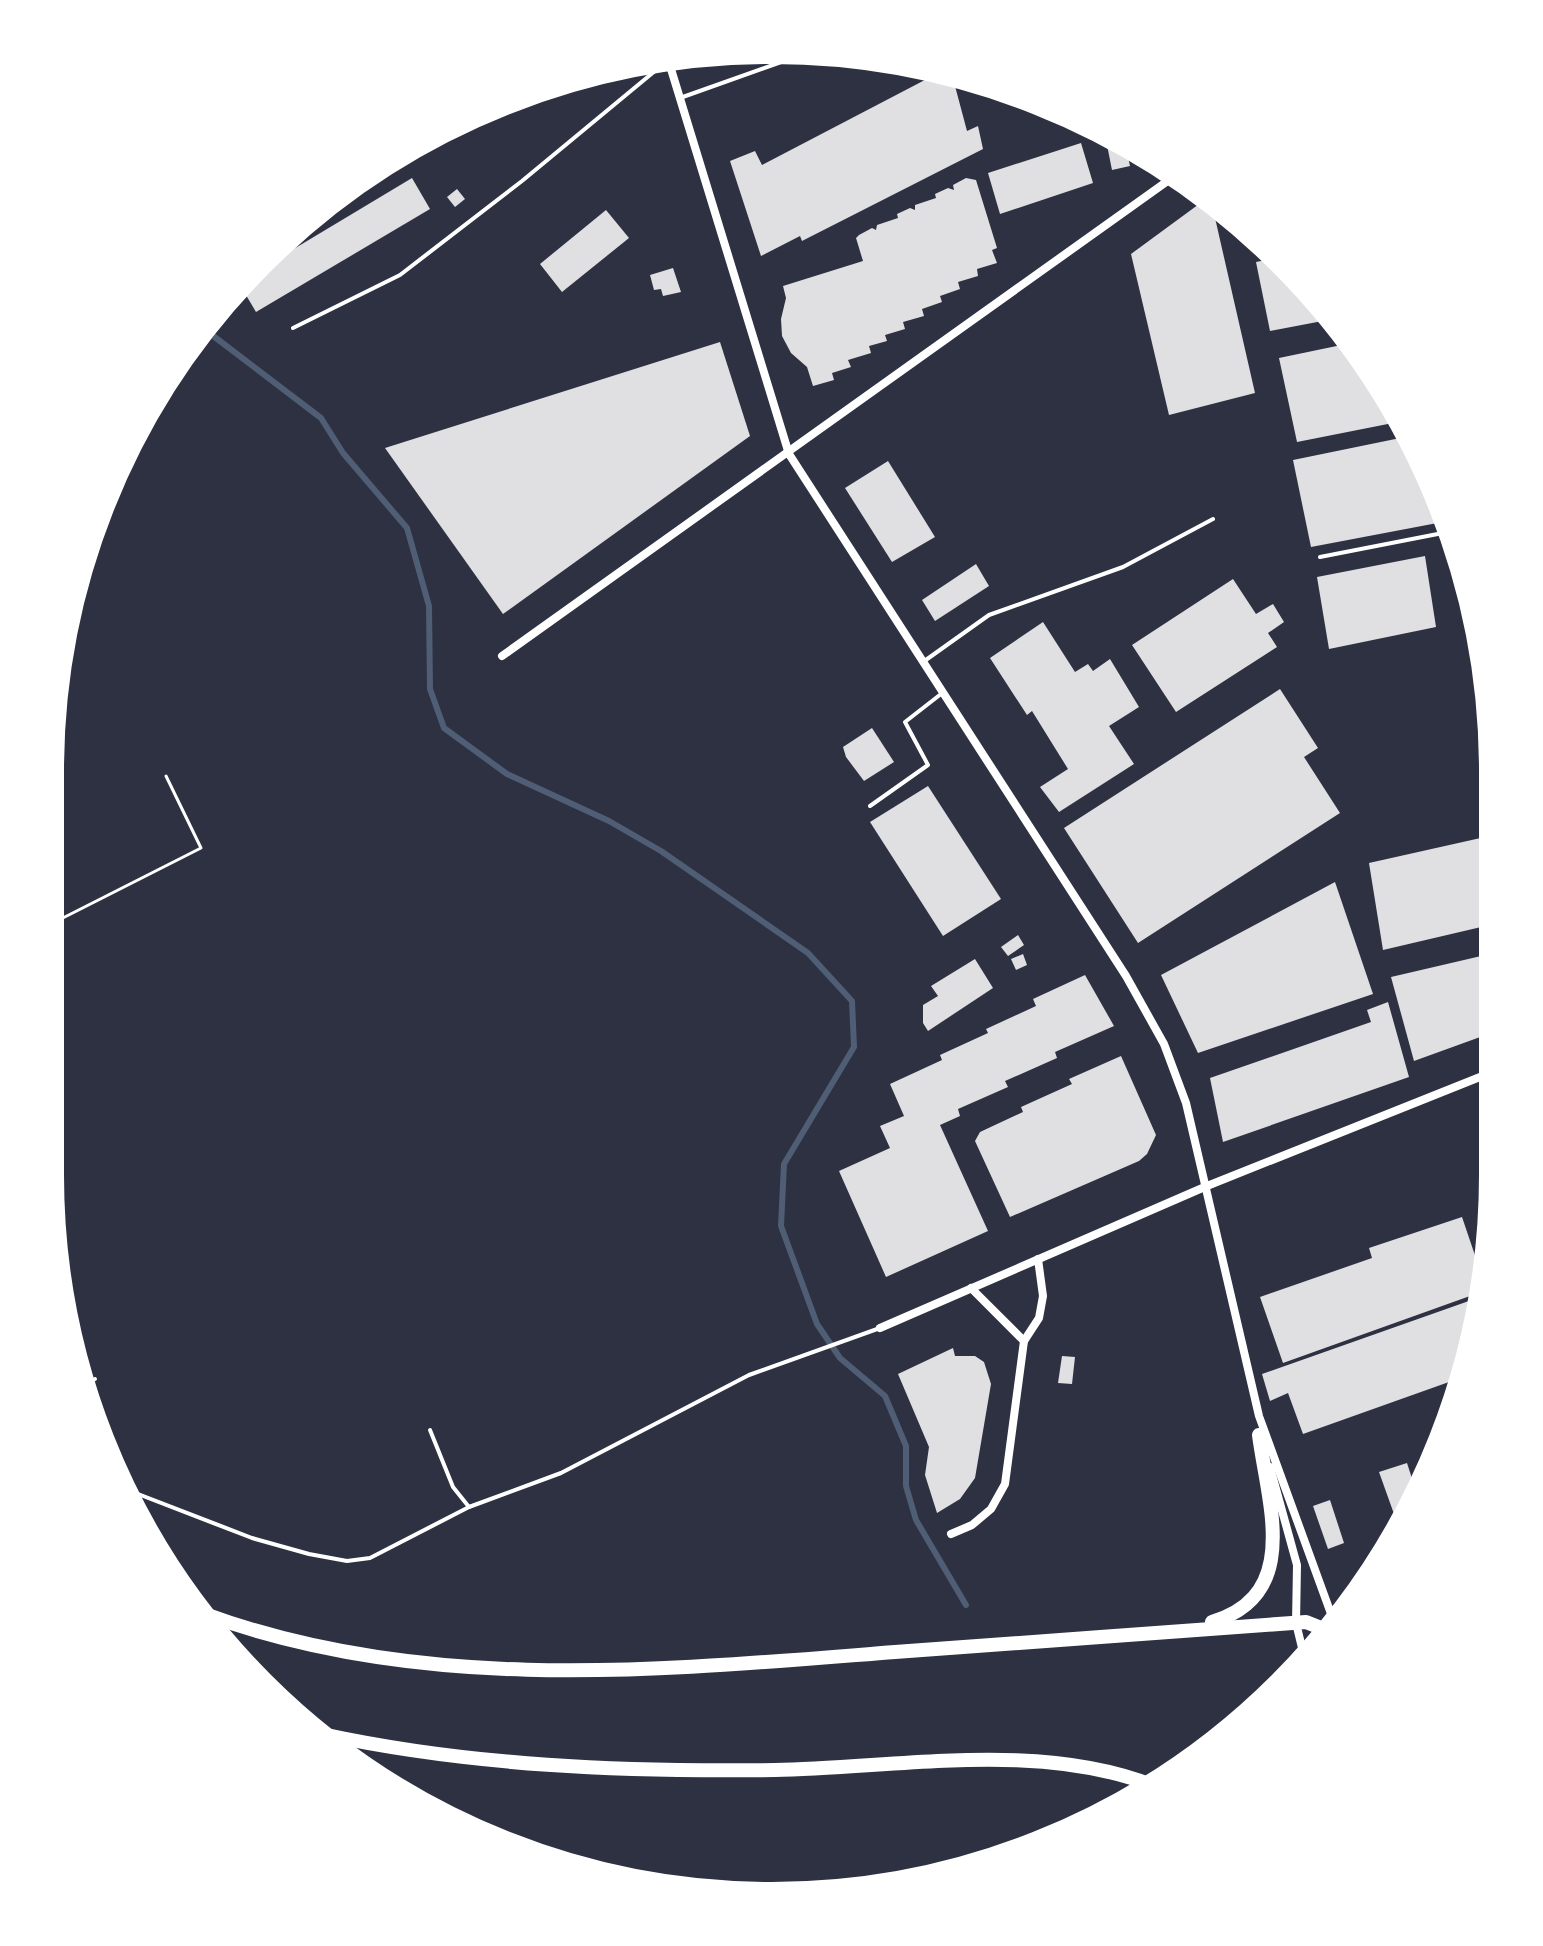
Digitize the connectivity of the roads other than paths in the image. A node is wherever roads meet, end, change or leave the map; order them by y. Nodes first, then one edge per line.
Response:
1 (780, 62) edge
2 (671, 69) edge
3 (650, 73) edge
4 (680, 98) junction
5 (1166, 182) edge
6 (293, 328) dead end
7 (789, 454) junction
8 (1213, 519) dead end
9 (1440, 534) edge
10 (1320, 557) dead end
11 (502, 656) dead end
12 (923, 662) junction
13 (943, 693) junction
14 (870, 806) dead end
15 (1481, 1077) edge
16 (1207, 1186) junction
17 (1038, 1259) junction
18 (971, 1288) junction
19 (880, 1328) joint
20 (1024, 1341) junction
21 (1259, 1416) junction
22 (430, 1430) dead end
23 (1259, 1435) junction
24 (138, 1494) edge
25 (469, 1507) junction
26 (951, 1534) dead end
27 (1330, 1611) edge
28 (218, 1617) edge
29 (1296, 1623) junction
30 (1317, 1627) edge
31 (1193, 1628) junction
32 (1302, 1646) edge
33 (340, 1737) edge
34 (1138, 1781) edge

1 - 4 lane
2 - 4 street
3 - 6 lane
4 - 7 street
5 - 7 street
7 - 11 street
7 - 12 street
8 - 12 lane
9 - 10 lane
12 - 13 street
13 - 14 lane
13 - 16 street
15 - 16 street
16 - 17 street
16 - 21 street
17 - 18 street
17 - 20 street
18 - 19 street
18 - 20 street
19 - 25 lane
20 - 26 street
21 - 23 street
21 - 27 street
22 - 25 lane
23 - 29 street
23 - 31 highway
24 - 25 lane
28 - 31 highway
29 - 30 highway
29 - 31 highway
29 - 32 street
33 - 34 highway

